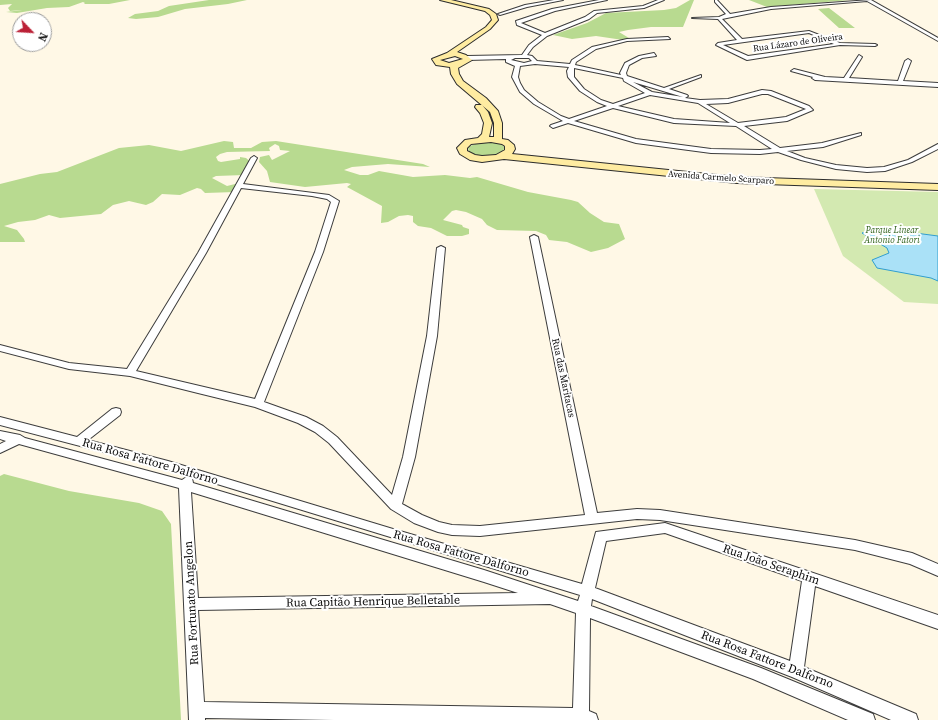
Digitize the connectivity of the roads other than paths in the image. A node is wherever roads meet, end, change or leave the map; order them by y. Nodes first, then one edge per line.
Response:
1 (443, 0) edge
2 (451, 0) edge
3 (561, 0) edge
4 (572, 0) edge
5 (605, 0) edge
6 (662, 0) edge
7 (868, 0) edge
8 (716, 1) edge
9 (583, 5) junction
10 (599, 11) junction
11 (500, 14) junction
12 (729, 15) junction
13 (694, 18) dead end
14 (719, 18) junction
15 (545, 35) junction
16 (668, 38) dead end
17 (938, 40) edge
18 (741, 41) junction
19 (840, 44) junction
20 (875, 45) dead end
21 (450, 54) junction
22 (654, 55) dead end
23 (524, 56) junction
24 (859, 57) dead end
25 (465, 58) junction
26 (510, 60) junction
27 (908, 61) dead end
28 (535, 62) junction
29 (443, 64) junction
30 (459, 64) junction
31 (518, 65) junction
32 (572, 66) junction
33 (794, 71) dead end
34 (699, 76) dead end
35 (624, 77) junction
36 (815, 78) dead end
37 (834, 79) junction
38 (845, 80) junction
39 (900, 83) junction
40 (938, 85) edge
41 (665, 88) junction
42 (650, 93) junction
43 (700, 102) junction
44 (612, 106) junction
45 (569, 121) junction
46 (740, 124) junction
47 (553, 126) dead end
48 (859, 134) dead end
49 (482, 139) junction
50 (498, 140) junction
51 (938, 146) edge
52 (781, 151) junction
53 (508, 152) junction
54 (254, 158) dead end
55 (938, 182) edge
56 (240, 186) junction
57 (938, 187) edge
58 (534, 237) dead end
59 (441, 248) dead end
60 (0, 348) edge
61 (130, 373) junction
62 (258, 404) junction
63 (116, 412) dead end
64 (0, 421) edge
65 (34, 430) junction
66 (0, 435) edge
67 (17, 440) junction
68 (79, 441) junction
69 (0, 449) edge
70 (194, 473) junction
71 (185, 485) junction
72 (395, 506) junction
73 (592, 519) junction
74 (439, 547) junction
75 (433, 559) junction
76 (938, 570) edge
77 (809, 578) junction
78 (588, 591) junction
79 (554, 599) junction
80 (193, 604) junction
81 (583, 609) junction
82 (938, 622) edge
83 (796, 671) junction
84 (197, 715) edge
85 (584, 719) edge
86 (867, 720) edge
87 (910, 720) edge

1 - 21 main road
2 - 11 main road
3 - 11 street
4 - 9 street
5 - 9 street
6 - 10 street
7 - 12 street
7 - 17 street
8 - 12 street
9 - 10 street
9 - 15 street
10 - 15 street
11 - 25 main road
12 - 14 street
13 - 14 street
14 - 18 street
15 - 23 street
16 - 32 street
18 - 19 street
18 - 19 street, Rua Lázaro de Oliveira
19 - 20 street, Rua Lázaro de Oliveira
21 - 25 main road
21 - 29 main road
22 - 35 street
23 - 26 street
23 - 28 street
24 - 38 street
25 - 26 street
25 - 30 main road
26 - 31 street
27 - 39 street
28 - 31 street
28 - 32 street
29 - 30 main road
29 - 49 main road
30 - 50 main road
31 - 45 street
32 - 35 street
32 - 44 street
33 - 37 street
34 - 41 street
35 - 41 street
35 - 42 street
36 - 37 street
37 - 38 street
38 - 39 street
39 - 40 street
41 - 43 street
42 - 43 street
42 - 44 street
43 - 46 street
43 - 46 street
44 - 45 street
44 - 46 street
45 - 47 street
45 - 52 street
46 - 52 street
48 - 52 street
49 - 50 main road
49 - 53 main road
50 - 53 main road
51 - 52 street
53 - 55 main road, Avenida Carmelo Scarparo
53 - 57 main road, Avenida Carmelo Scarparo
54 - 56 street
56 - 61 street
56 - 62 street
58 - 73 street, Rua das Maritacas
59 - 72 street
60 - 61 street
61 - 62 street
62 - 72 street
63 - 68 street
64 - 65 street, Rua Rosa Fattore Dalforno
65 - 67 street
65 - 68 street, Rua Rosa Fattore Dalforno
66 - 67 street, Rua Rosa Fattore Dalforno
67 - 69 street
67 - 71 street, Rua Rosa Fattore Dalforno
68 - 70 street, Rua Rosa Fattore Dalforno
70 - 71 street
70 - 74 street, Rua Rosa Fattore Dalforno
71 - 75 street, Rua Rosa Fattore Dalforno
71 - 80 street, Rua Fortunato Angelon
72 - 73 street
73 - 76 street
74 - 75 street
74 - 78 street, Rua Rosa Fattore Dalforno
75 - 79 street, Rua Rosa Fattore Dalforno
77 - 78 street, Rua João Seraphim
77 - 82 street, Rua João Seraphim
77 - 83 street
78 - 81 street
78 - 83 street, Rua Rosa Fattore Dalforno
79 - 80 street, Rua Capitão Henrique Belletable
79 - 81 street, Rua Rosa Fattore Dalforno
80 - 84 street, Rua Fortunato Angelon
81 - 85 street
81 - 86 street, Rua Rosa Fattore Dalforno
83 - 87 street, Rua Rosa Fattore Dalforno
84 - 85 street

